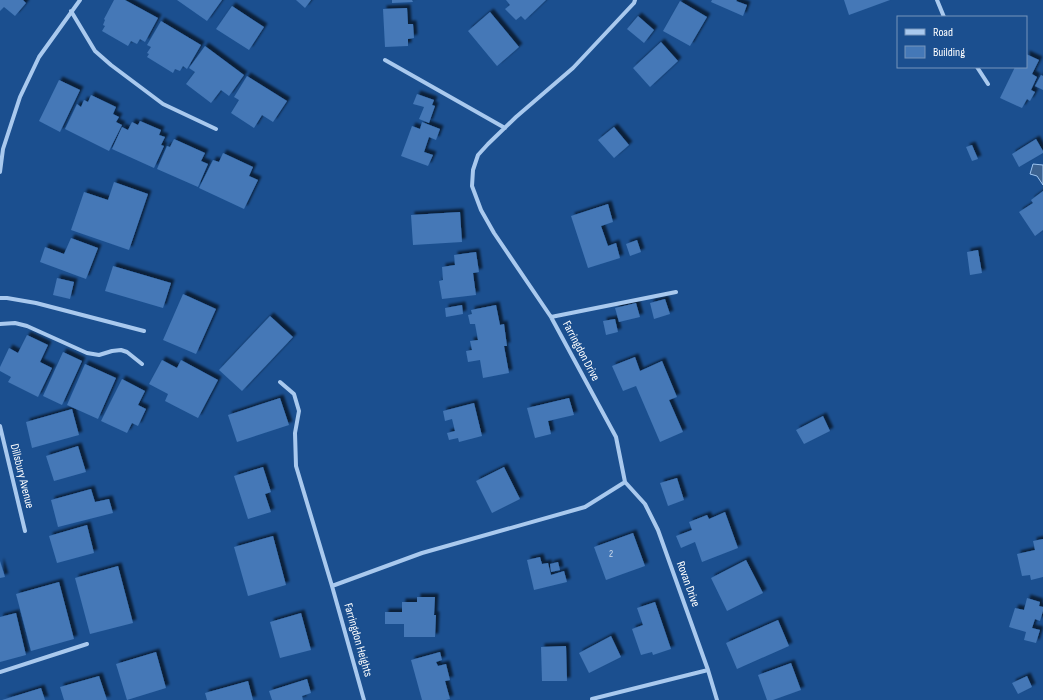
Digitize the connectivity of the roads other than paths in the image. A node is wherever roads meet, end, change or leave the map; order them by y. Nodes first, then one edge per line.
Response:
1 (80, 0) edge
2 (636, 0) edge
3 (937, 0) edge
4 (71, 11) junction
5 (944, 16) edge
6 (385, 60) dead end
7 (978, 68) edge
8 (988, 84) dead end
9 (506, 128) junction
10 (216, 129) dead end
11 (0, 172) edge
12 (676, 292) dead end
13 (0, 298) edge
14 (551, 317) junction
15 (0, 324) edge
16 (144, 331) dead end
17 (142, 364) dead end
18 (280, 382) dead end
19 (0, 426) edge
20 (625, 482) junction
21 (25, 531) dead end
22 (332, 586) junction
23 (87, 644) dead end
24 (708, 670) junction
25 (0, 672) edge
26 (592, 699) dead end
27 (364, 700) edge
28 (717, 700) edge

1 - 4 street
2 - 9 street, Farringdon Drive
3 - 5 street
4 - 10 street
4 - 11 street
6 - 9 street
7 - 8 street
9 - 14 street, Farringdon Drive
12 - 14 street
13 - 16 street
14 - 20 street, Farringdon Drive
15 - 17 street
18 - 22 street, Farringdon Heights
19 - 21 street, Dillsbury Avenue
20 - 22 street
20 - 24 street, Rovan Drive
22 - 27 street, Farringdon Heights
23 - 25 street
24 - 26 street
24 - 28 street, Rovan Drive

